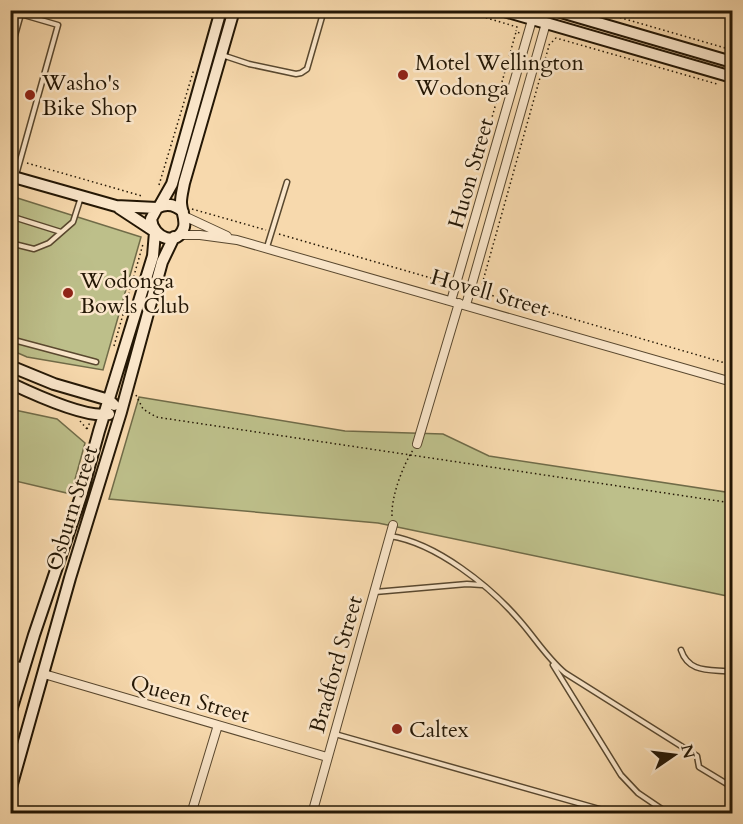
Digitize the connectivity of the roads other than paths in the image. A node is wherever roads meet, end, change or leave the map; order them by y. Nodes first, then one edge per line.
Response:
1 (221, 10) edge
2 (234, 10) edge
3 (324, 10) edge
4 (501, 10) edge
5 (542, 10) edge
6 (554, 10) edge
7 (10, 11) edge
8 (21, 14) junction
9 (532, 20) junction
10 (546, 23) junction
11 (10, 52) edge
12 (221, 55) junction
13 (732, 62) edge
14 (732, 77) edge
15 (515, 79) junction
16 (529, 83) junction
17 (498, 139) junction
18 (512, 142) junction
19 (13, 176) edge
20 (287, 182) dead end
21 (81, 196) junction
22 (116, 206) junction
23 (158, 207) junction
24 (183, 214) junction
25 (10, 216) edge
26 (476, 216) junction
27 (490, 220) junction
28 (61, 232) junction
29 (155, 232) junction
30 (175, 236) junction
31 (469, 239) junction
32 (237, 240) junction
33 (10, 243) edge
34 (483, 243) junction
35 (266, 248) junction
36 (459, 303) junction
37 (10, 339) edge
38 (96, 362) dead end
39 (10, 366) edge
40 (732, 382) edge
41 (10, 383) edge
42 (109, 400) junction
43 (121, 412) junction
44 (104, 415) junction
45 (417, 444) dead end
46 (393, 525) road end
47 (390, 536) junction
48 (488, 588) junction
49 (375, 592) junction
50 (681, 650) dead end
51 (548, 656) junction
52 (10, 664) edge
53 (24, 668) junction
54 (732, 672) edge
55 (44, 674) junction
56 (10, 714) edge
57 (218, 725) junction
58 (334, 733) junction
59 (327, 756) junction
60 (732, 787) edge
61 (10, 791) edge
62 (191, 813) edge
63 (312, 813) edge
64 (617, 813) edge
65 (669, 813) edge

1 - 23 street
2 - 12 street
3 - 12 lane
4 - 9 street
5 - 9 street
5 - 10 street
6 - 13 street
7 - 8 lane
8 - 11 lane
8 - 19 lane
9 - 10 street
9 - 15 street, Huon Street
10 - 14 street
10 - 16 street, Huon Street
12 - 24 street
15 - 16 street
15 - 17 street, Huon Street
16 - 18 street, Huon Street
17 - 18 street
17 - 26 street, Huon Street
18 - 27 street, Huon Street
19 - 21 street
20 - 35 lane
21 - 22 street
21 - 28 lane
22 - 23 street
22 - 29 street
23 - 24 street
23 - 29 street
24 - 30 street
24 - 32 street, Hovell Street
25 - 28 lane
26 - 27 street
26 - 31 street, Huon Street
27 - 34 street, Huon Street
28 - 33 lane
29 - 30 street
29 - 42 street, Osburn Street
30 - 32 street, Hovell Street
30 - 43 street, Osburn Street
31 - 34 street
31 - 36 street, Huon Street
32 - 35 street, Hovell Street
34 - 36 street, Huon Street
35 - 36 street, Hovell Street
36 - 40 street, Hovell Street
36 - 45 street, Huon Street
37 - 38 lane
39 - 42 street
41 - 44 street
42 - 43 street
42 - 44 street, Osburn Street
43 - 44 street
43 - 55 street, Osburn Street
44 - 53 street, Osburn Street
46 - 47 street, Bradford Street
47 - 48 lane
47 - 49 street, Bradford Street
48 - 49 lane
48 - 51 lane
49 - 58 street, Bradford Street
50 - 54 lane
51 - 60 lane
51 - 65 lane
52 - 53 street
53 - 55 street
53 - 56 street, Osburn Street
55 - 57 street, Queen Street
55 - 61 street, Osburn Street
57 - 59 street, Queen Street
57 - 62 street
58 - 59 street, Bradford Street
58 - 64 lane
59 - 63 street, Bradford Street

